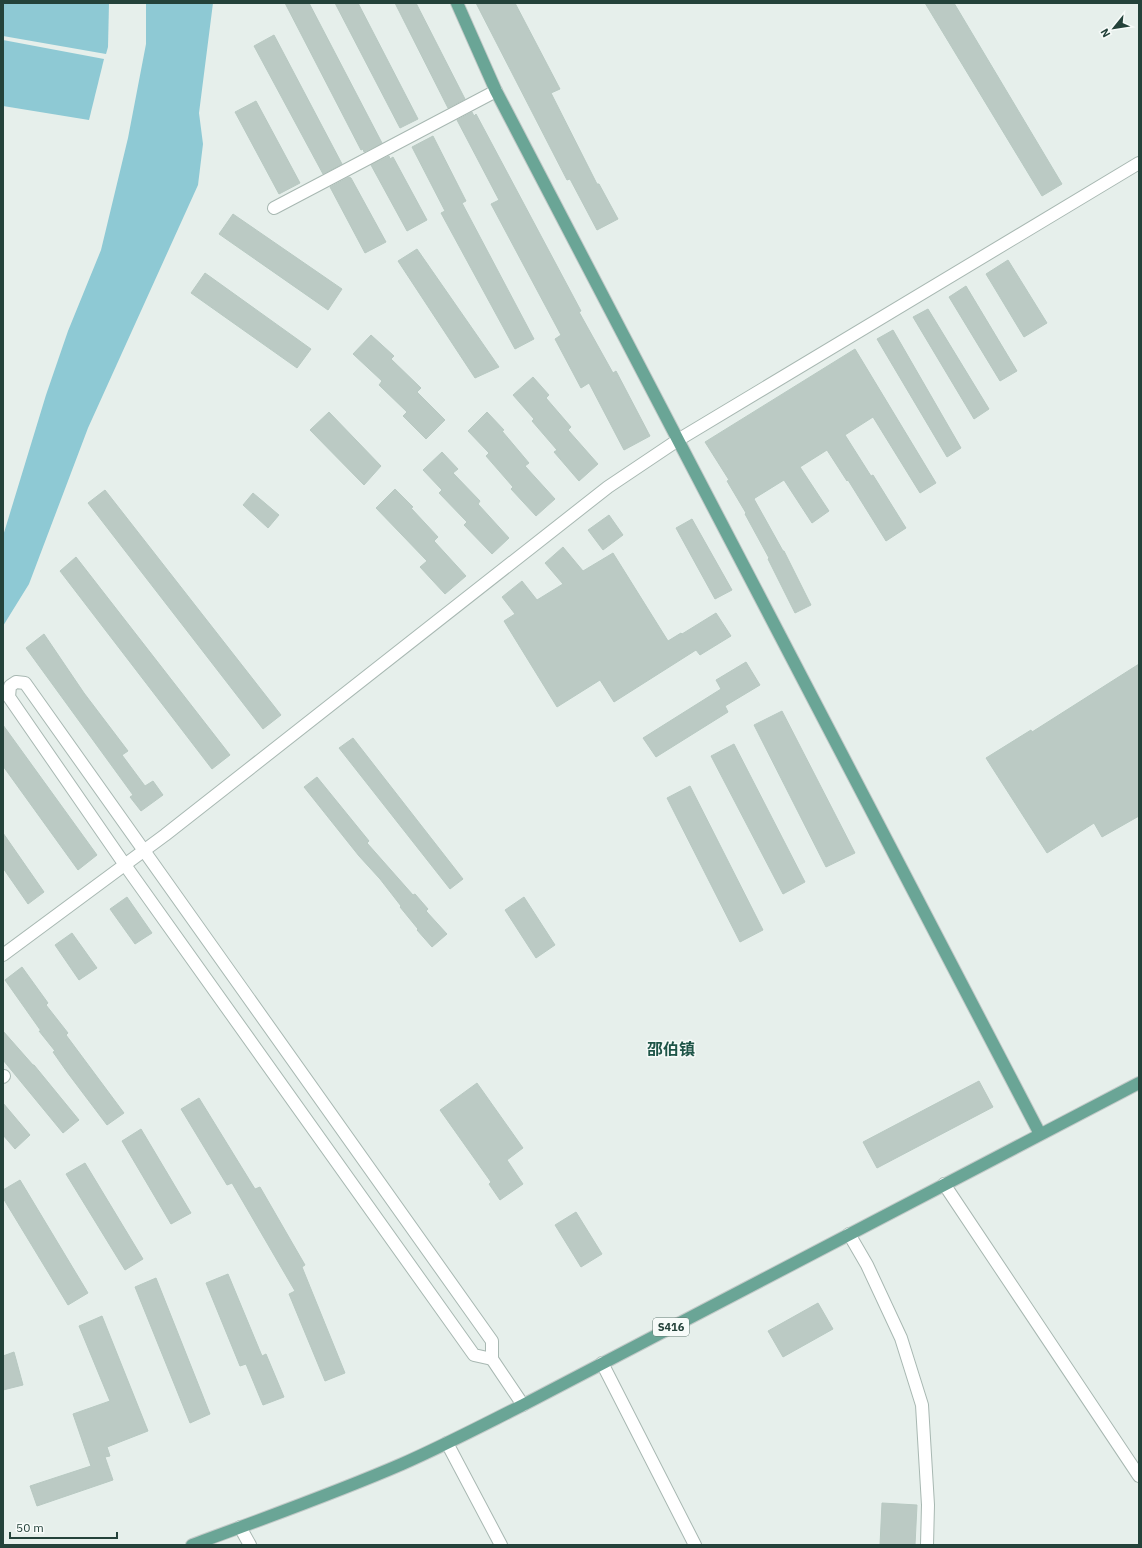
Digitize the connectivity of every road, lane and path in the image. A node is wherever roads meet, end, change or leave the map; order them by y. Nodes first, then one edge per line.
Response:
1 (457, 3) edge
2 (496, 91) junction
3 (1139, 162) edge
4 (274, 208) dead end
5 (678, 440) junction
6 (144, 851) junction
7 (125, 865) junction
8 (3, 955) edge
9 (1139, 1083) edge
10 (1040, 1134) junction
11 (944, 1184) junction
12 (850, 1234) junction
13 (492, 1359) junction
14 (602, 1363) junction
15 (523, 1405) junction
16 (447, 1443) junction
17 (1139, 1476) edge
18 (240, 1527) junction
19 (192, 1545) edge
20 (250, 1545) edge
21 (501, 1545) edge
22 (695, 1545) edge
23 (927, 1545) edge

1 - 2 main road
2 - 4 street
2 - 5 main road
3 - 5 street
5 - 6 street
5 - 10 main road
6 - 7 street
6 - 7 street
6 - 13 street
7 - 8 street
7 - 13 street
9 - 10 main road, S416
10 - 11 main road, S416
11 - 12 main road, S416
11 - 17 street
12 - 14 main road, S416
12 - 23 street
13 - 15 street
14 - 15 main road, S416
14 - 22 street
15 - 16 main road, S416
16 - 18 main road, S416
16 - 21 street
18 - 19 main road, S416
18 - 20 street

